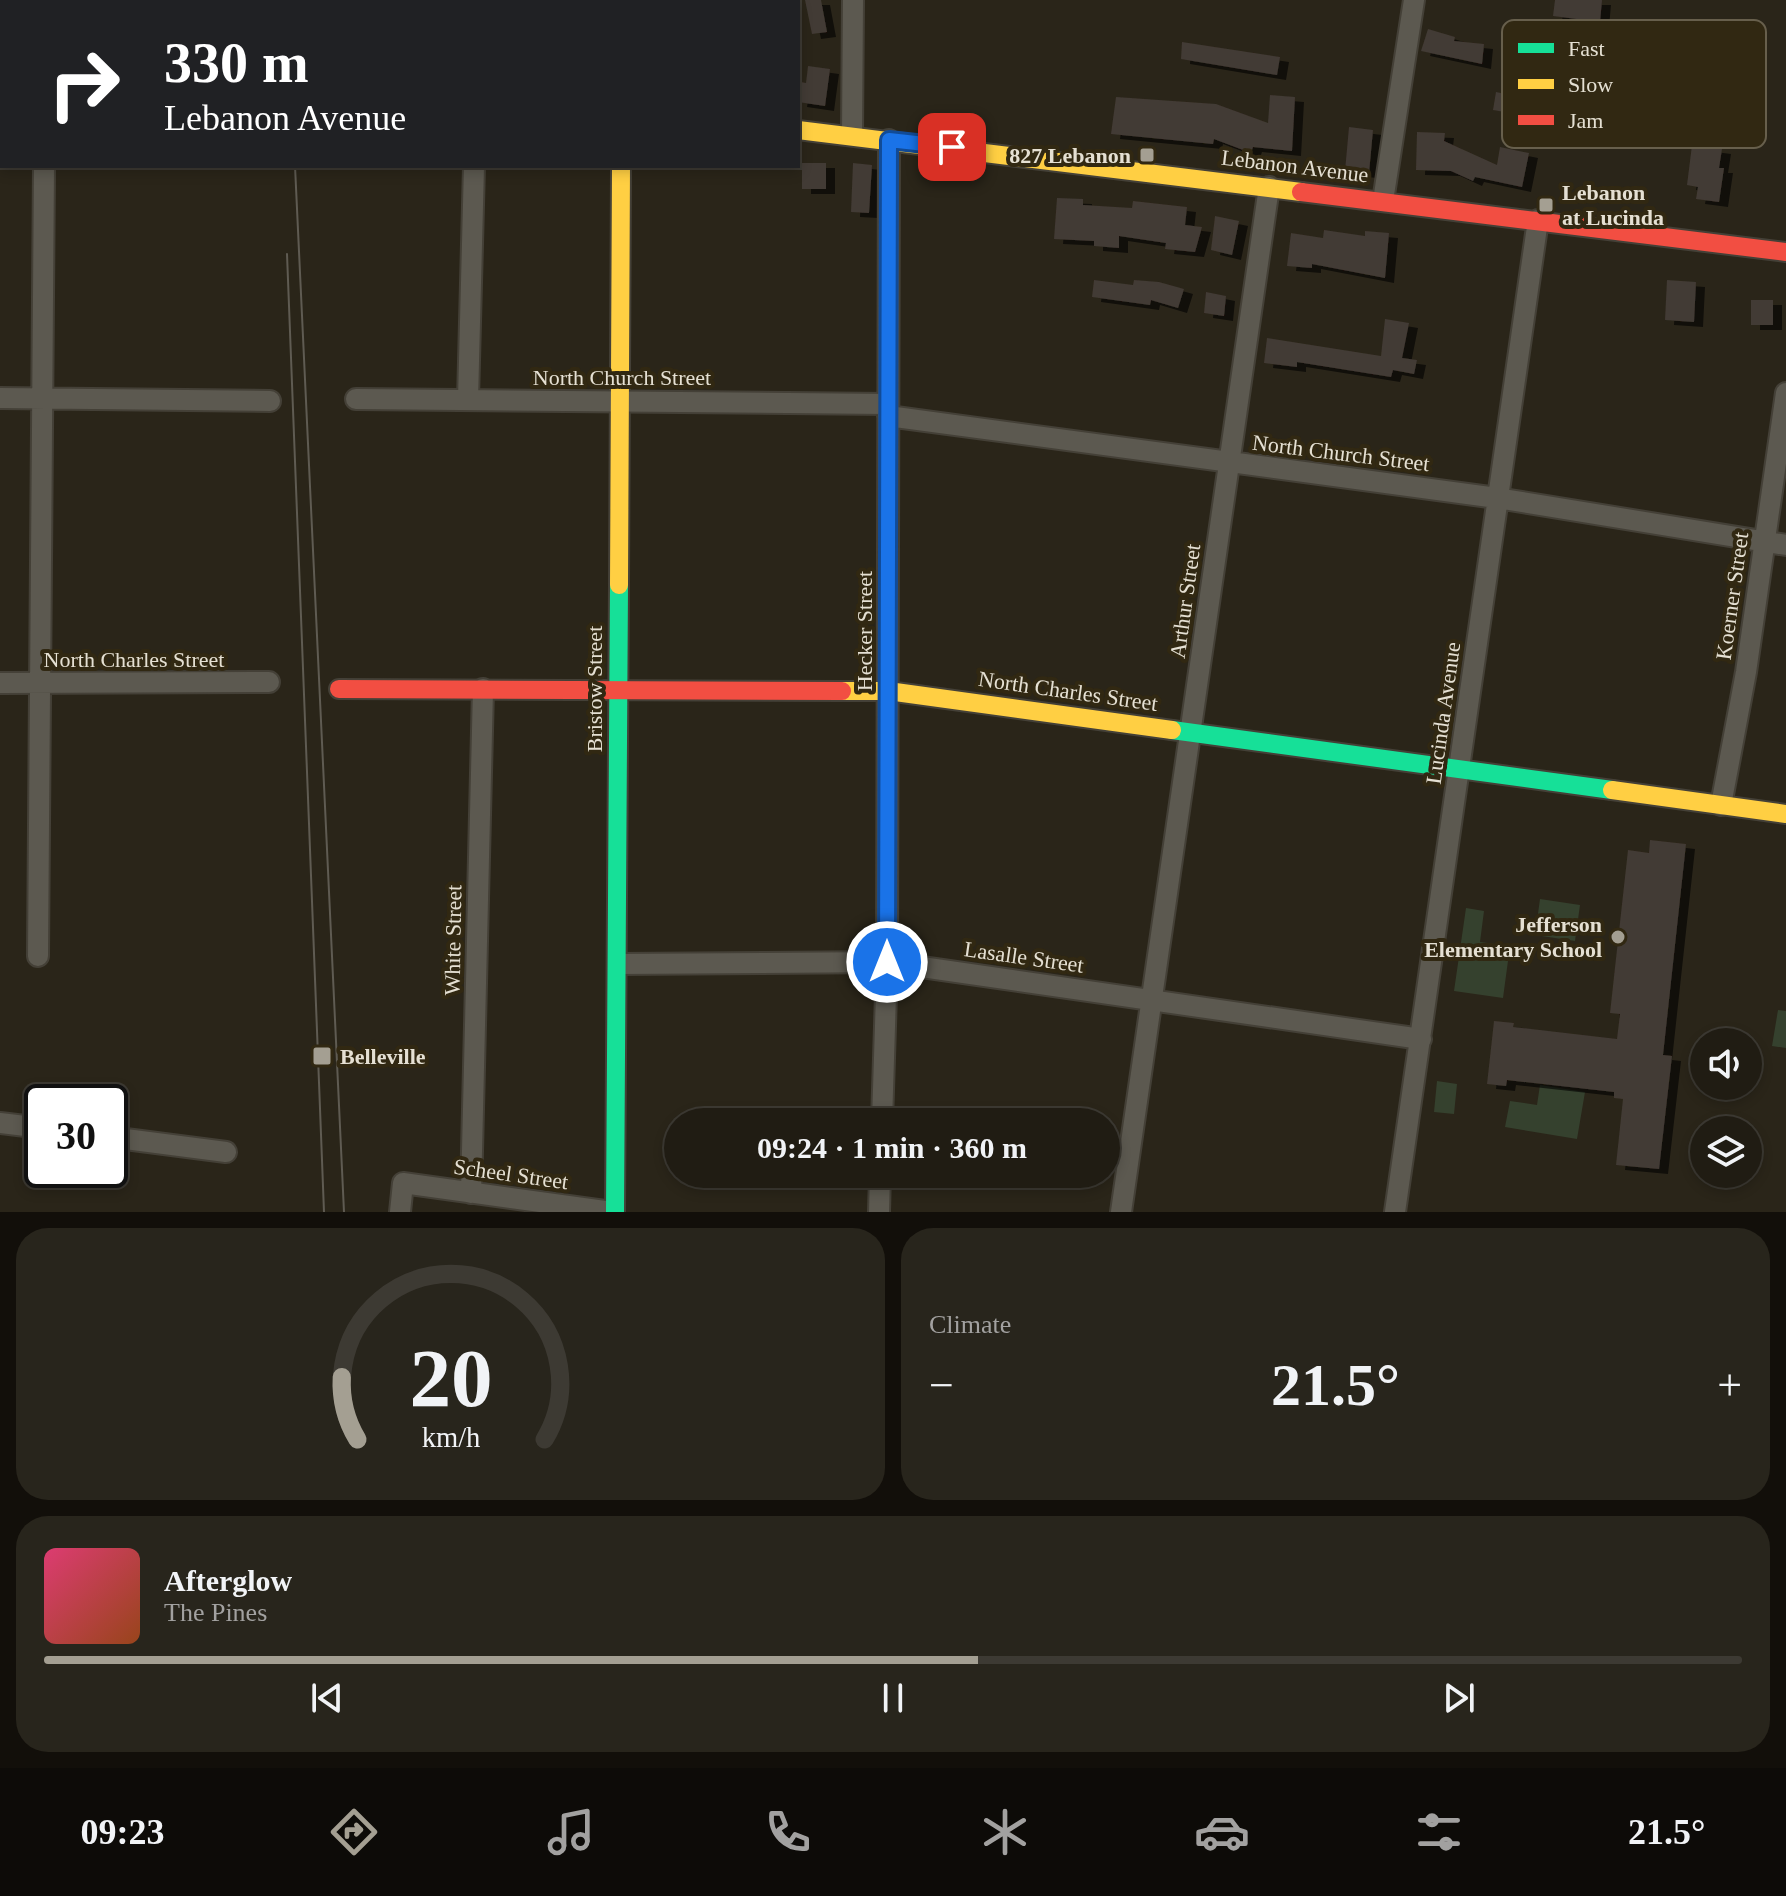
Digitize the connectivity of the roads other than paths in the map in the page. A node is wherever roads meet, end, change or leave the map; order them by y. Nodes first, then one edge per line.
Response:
1 (853, 0) edge
2 (1414, 0) edge
3 (800, 130) edge
4 (852, 135) junction
5 (889, 140) junction
6 (44, 168) edge
7 (474, 168) edge
8 (621, 168) edge
9 (1269, 187) junction
10 (1383, 201) junction
11 (1538, 220) junction
12 (1786, 252) edge
13 (1786, 393) edge
14 (0, 398) edge
15 (41, 398) junction
16 (356, 399) dead end
17 (468, 400) junction
18 (620, 400) junction
19 (270, 401) dead end
20 (888, 410) junction
21 (1229, 463) junction
22 (1497, 498) junction
23 (1765, 542) junction
24 (1786, 545) edge
25 (269, 682) dead end
26 (0, 683) edge
27 (42, 683) junction
28 (339, 689) dead end
29 (483, 689) junction
30 (618, 690) junction
31 (888, 691) junction
32 (1190, 732) junction
33 (1459, 768) junction
34 (1721, 805) junction
35 (1786, 814) edge
36 (38, 956) dead end
37 (887, 962) junction
38 (618, 964) junction
39 (1152, 999) junction
40 (1421, 1039) junction
41 (882, 1108) edge
42 (0, 1123) edge
43 (24, 1126) edge
44 (128, 1139) edge
45 (226, 1152) dead end
46 (880, 1188) edge
47 (471, 1193) junction
48 (400, 1212) edge
49 (614, 1212) edge
50 (879, 1212) edge
51 (1121, 1212) edge
52 (1395, 1212) edge

1 - 4 street
2 - 10 street
3 - 4 street, Lebanon Avenue
4 - 5 street, Lebanon Avenue
5 - 9 street, Lebanon Avenue
5 - 20 street, Hecker Street
6 - 15 street
7 - 17 street
8 - 18 street, Bristow Street
9 - 10 street, Lebanon Avenue
9 - 21 street, Arthur Street
10 - 11 street, Lebanon Avenue
11 - 12 street, Lebanon Avenue
11 - 22 street, Lucinda Avenue
13 - 23 street, Koerner Street
14 - 15 street
15 - 19 street
15 - 27 street
16 - 17 street, North Church Street
17 - 18 street, North Church Street
18 - 20 street, North Church Street
18 - 30 street, Bristow Street
20 - 21 street, North Church Street
20 - 31 street, Hecker Street
21 - 22 street, North Church Street
21 - 32 street, Arthur Street
22 - 23 street, North Church Street
22 - 33 street, Lucinda Avenue
23 - 24 street, North Church Street
23 - 34 street, Koerner Street
25 - 27 street, North Charles Street
26 - 27 street, North Charles Street
27 - 36 street
28 - 29 street, North Charles Street
29 - 30 street, North Charles Street
29 - 47 street, White Street
30 - 31 street, North Charles Street
30 - 38 street, Bristow Street
31 - 32 street, North Charles Street
31 - 37 street, Hecker Street
32 - 33 street, North Charles Street
32 - 39 street, Arthur Street
33 - 34 street, North Charles Street
33 - 40 street, Lucinda Avenue
34 - 35 street, North Charles Street
37 - 38 street, Lasalle Street
37 - 39 street, Lasalle Street
37 - 41 street, Hecker Street
38 - 49 street, Bristow Street
39 - 40 street, Lasalle Street
39 - 51 street, Arthur Street
40 - 52 street, Lucinda Avenue
42 - 43 street
44 - 45 street
46 - 50 street
47 - 48 street, Scheel Street
47 - 49 street, Scheel Street

